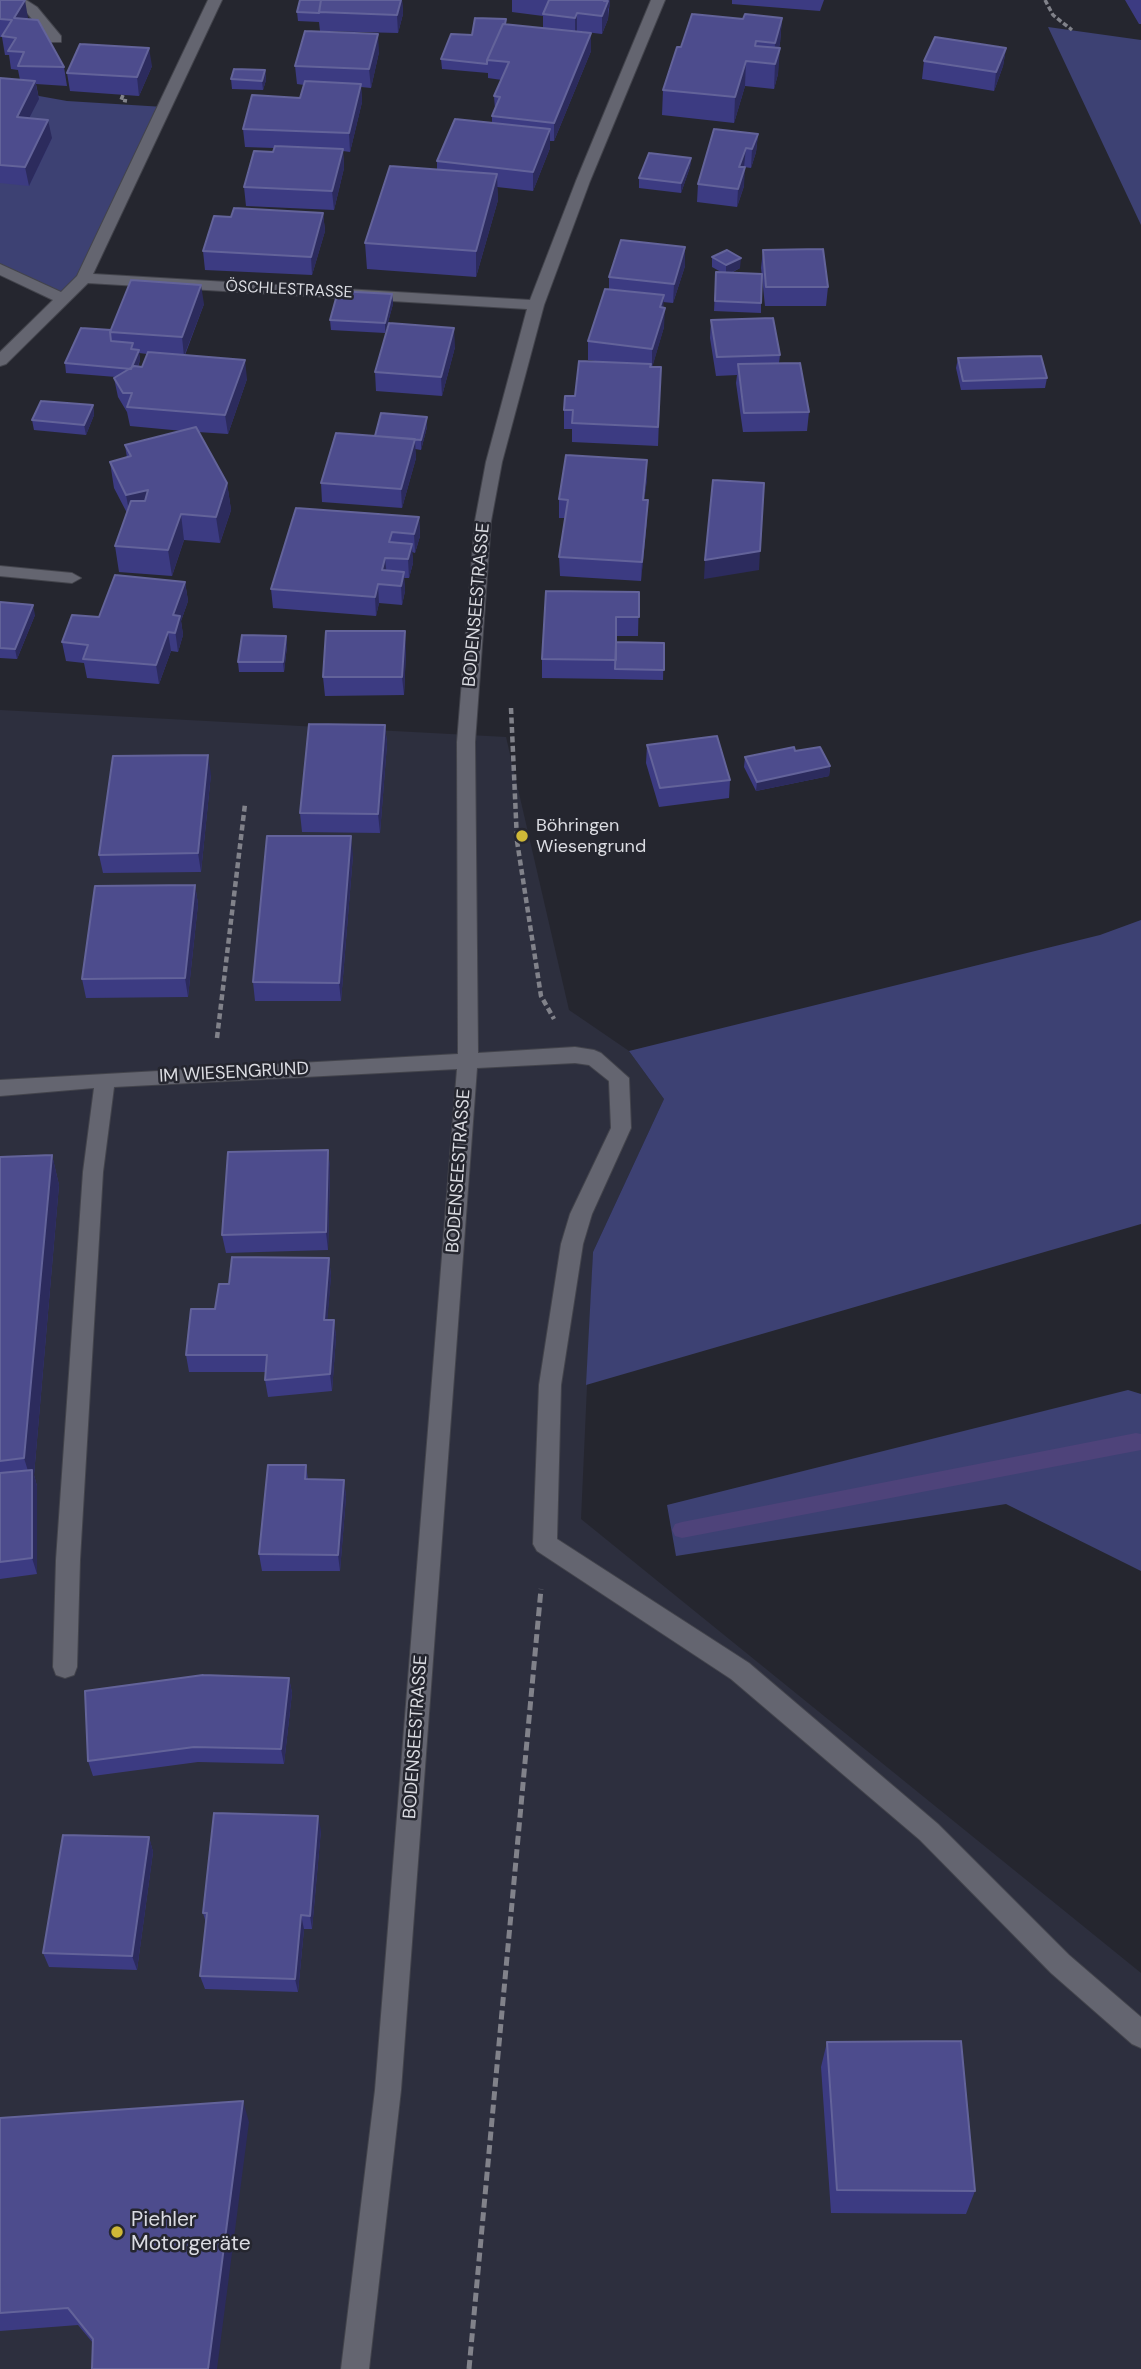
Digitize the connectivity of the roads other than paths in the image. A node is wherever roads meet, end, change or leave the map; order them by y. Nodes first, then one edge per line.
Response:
1 (17, 0) edge
2 (215, 0) edge
3 (658, 0) edge
4 (56, 38) dead end
5 (0, 269) edge
6 (84, 278) junction
7 (64, 299) junction
8 (536, 305) junction
9 (0, 361) edge
10 (0, 571) edge
11 (72, 578) dead end
12 (468, 1059) junction
13 (105, 1080) junction
14 (0, 1088) edge
15 (65, 1667) dead end
16 (1141, 2035) edge
17 (355, 2369) edge

1 - 4 street
2 - 6 street
3 - 8 street, BODENSEESTRASSE
5 - 7 street
6 - 7 street
6 - 8 street, ÖSCHLESTRASSE
7 - 9 street
8 - 12 street, BODENSEESTRASSE
10 - 11 street
12 - 13 street, IM WIESENGRUND
12 - 16 street, IM WIESENGRUND
12 - 17 street, BODENSEESTRASSE
13 - 14 street, IM WIESENGRUND
13 - 15 street

